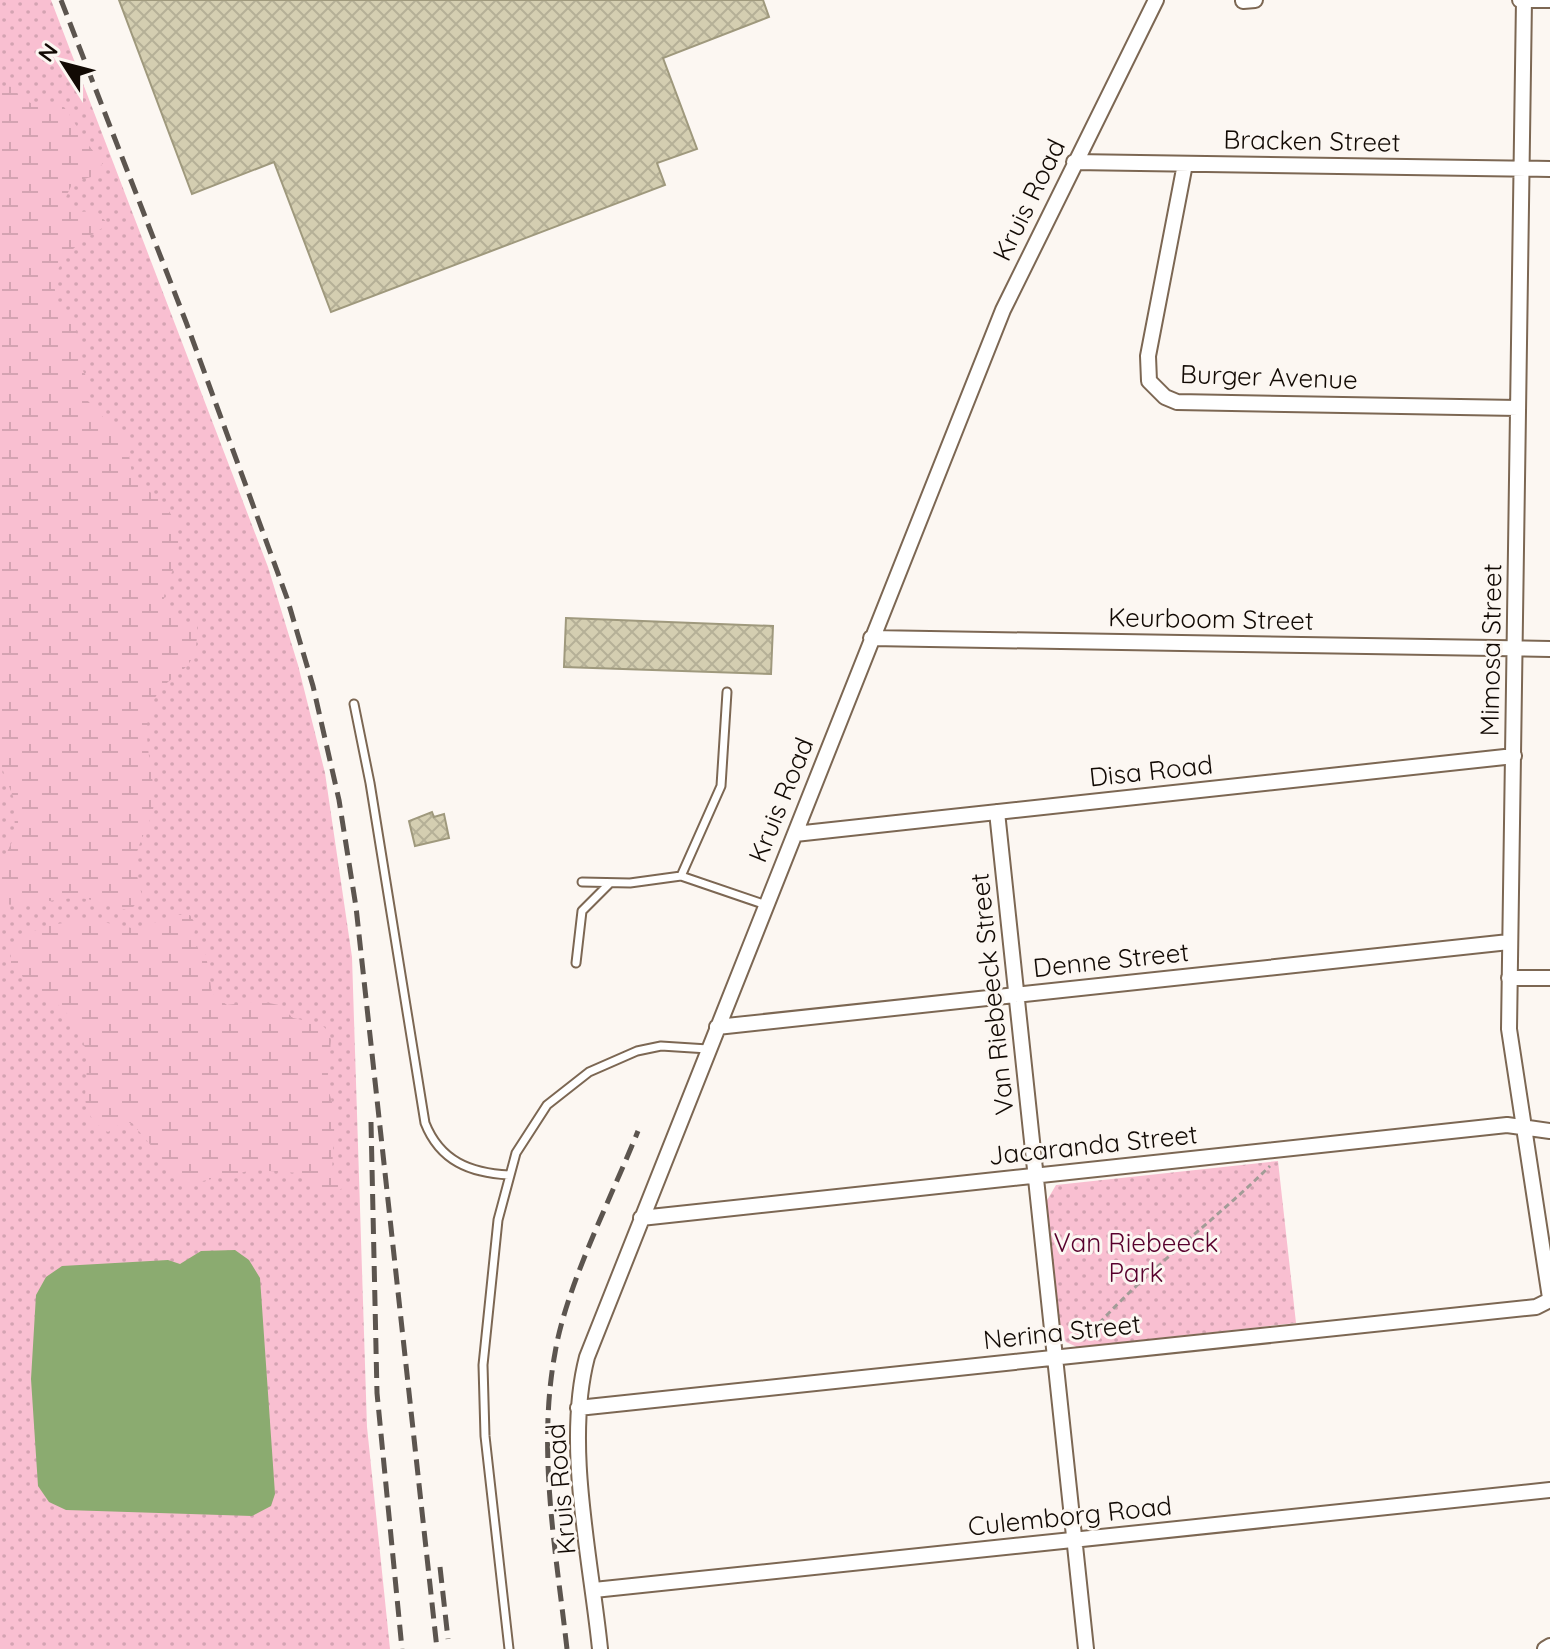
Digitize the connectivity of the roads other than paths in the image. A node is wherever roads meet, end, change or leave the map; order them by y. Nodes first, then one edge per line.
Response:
1 (1156, 0) edge
2 (1522, 0) edge
3 (1550, 0) edge
4 (1074, 162) junction
5 (1185, 164) junction
6 (1522, 168) junction
7 (1550, 169) edge
8 (1518, 408) junction
9 (871, 638) junction
10 (1515, 649) junction
11 (1550, 649) edge
12 (727, 692) dead end
13 (354, 704) dead end
14 (1514, 756) junction
15 (997, 812) junction
16 (795, 834) junction
17 (681, 876) junction
18 (582, 882) dead end
19 (609, 884) junction
20 (766, 905) junction
21 (1509, 942) junction
22 (576, 963) dead end
23 (1509, 978) junction
24 (1550, 978) edge
25 (1016, 994) junction
26 (717, 1027) junction
27 (708, 1049) junction
28 (1523, 1128) junction
29 (1550, 1131) edge
30 (509, 1175) junction
31 (1035, 1175) junction
32 (641, 1218) junction
33 (1550, 1299) edge
34 (1055, 1357) junction
35 (578, 1408) junction
36 (1550, 1490) edge
37 (1074, 1540) junction
38 (594, 1590) junction
39 (509, 1649) edge
40 (600, 1649) edge
41 (1086, 1649) edge

1 - 4 street, Kruis Road
2 - 3 street
2 - 6 street, Mimosa Street
4 - 5 street, Bracken Street
4 - 9 street, Kruis Road
5 - 6 street, Bracken Street
5 - 8 street, Burger Avenue
6 - 7 street, Bracken Street
6 - 8 street, Mimosa Street
8 - 10 street, Mimosa Street
9 - 10 street, Keurboom Street
9 - 16 street, Kruis Road
10 - 11 street, Keurboom Street
10 - 14 street, Mimosa Street
12 - 17 lane
13 - 30 lane
14 - 15 street, Disa Road
14 - 21 street, Mimosa Street
15 - 16 street, Disa Road
15 - 25 street, Van Riebeeck Street
16 - 20 street, Kruis Road
17 - 19 lane
17 - 20 lane
18 - 19 lane
19 - 22 lane
20 - 26 street, Kruis Road
21 - 23 street, Mimosa Street
21 - 25 street, Denne Street
23 - 24 street
23 - 28 street, Mimosa Street
25 - 26 street, Denne Street
25 - 31 street, Van Riebeeck Street
26 - 27 street, Kruis Road
27 - 30 lane
27 - 32 street, Kruis Road
28 - 29 street, Jacaranda Street
28 - 31 street, Jacaranda Street
28 - 33 street, Mimosa Street
30 - 39 lane
31 - 32 street, Jacaranda Street
31 - 34 street, Van Riebeeck Street
32 - 35 street, Kruis Road
33 - 34 street, Nerina Street
34 - 35 street, Nerina Street
34 - 37 street, Van Riebeeck Street
35 - 38 street, Kruis Road
36 - 37 street, Culemborg Road
37 - 38 street, Culemborg Road
37 - 41 street, Van Riebeeck Street
38 - 40 street, Kruis Road

